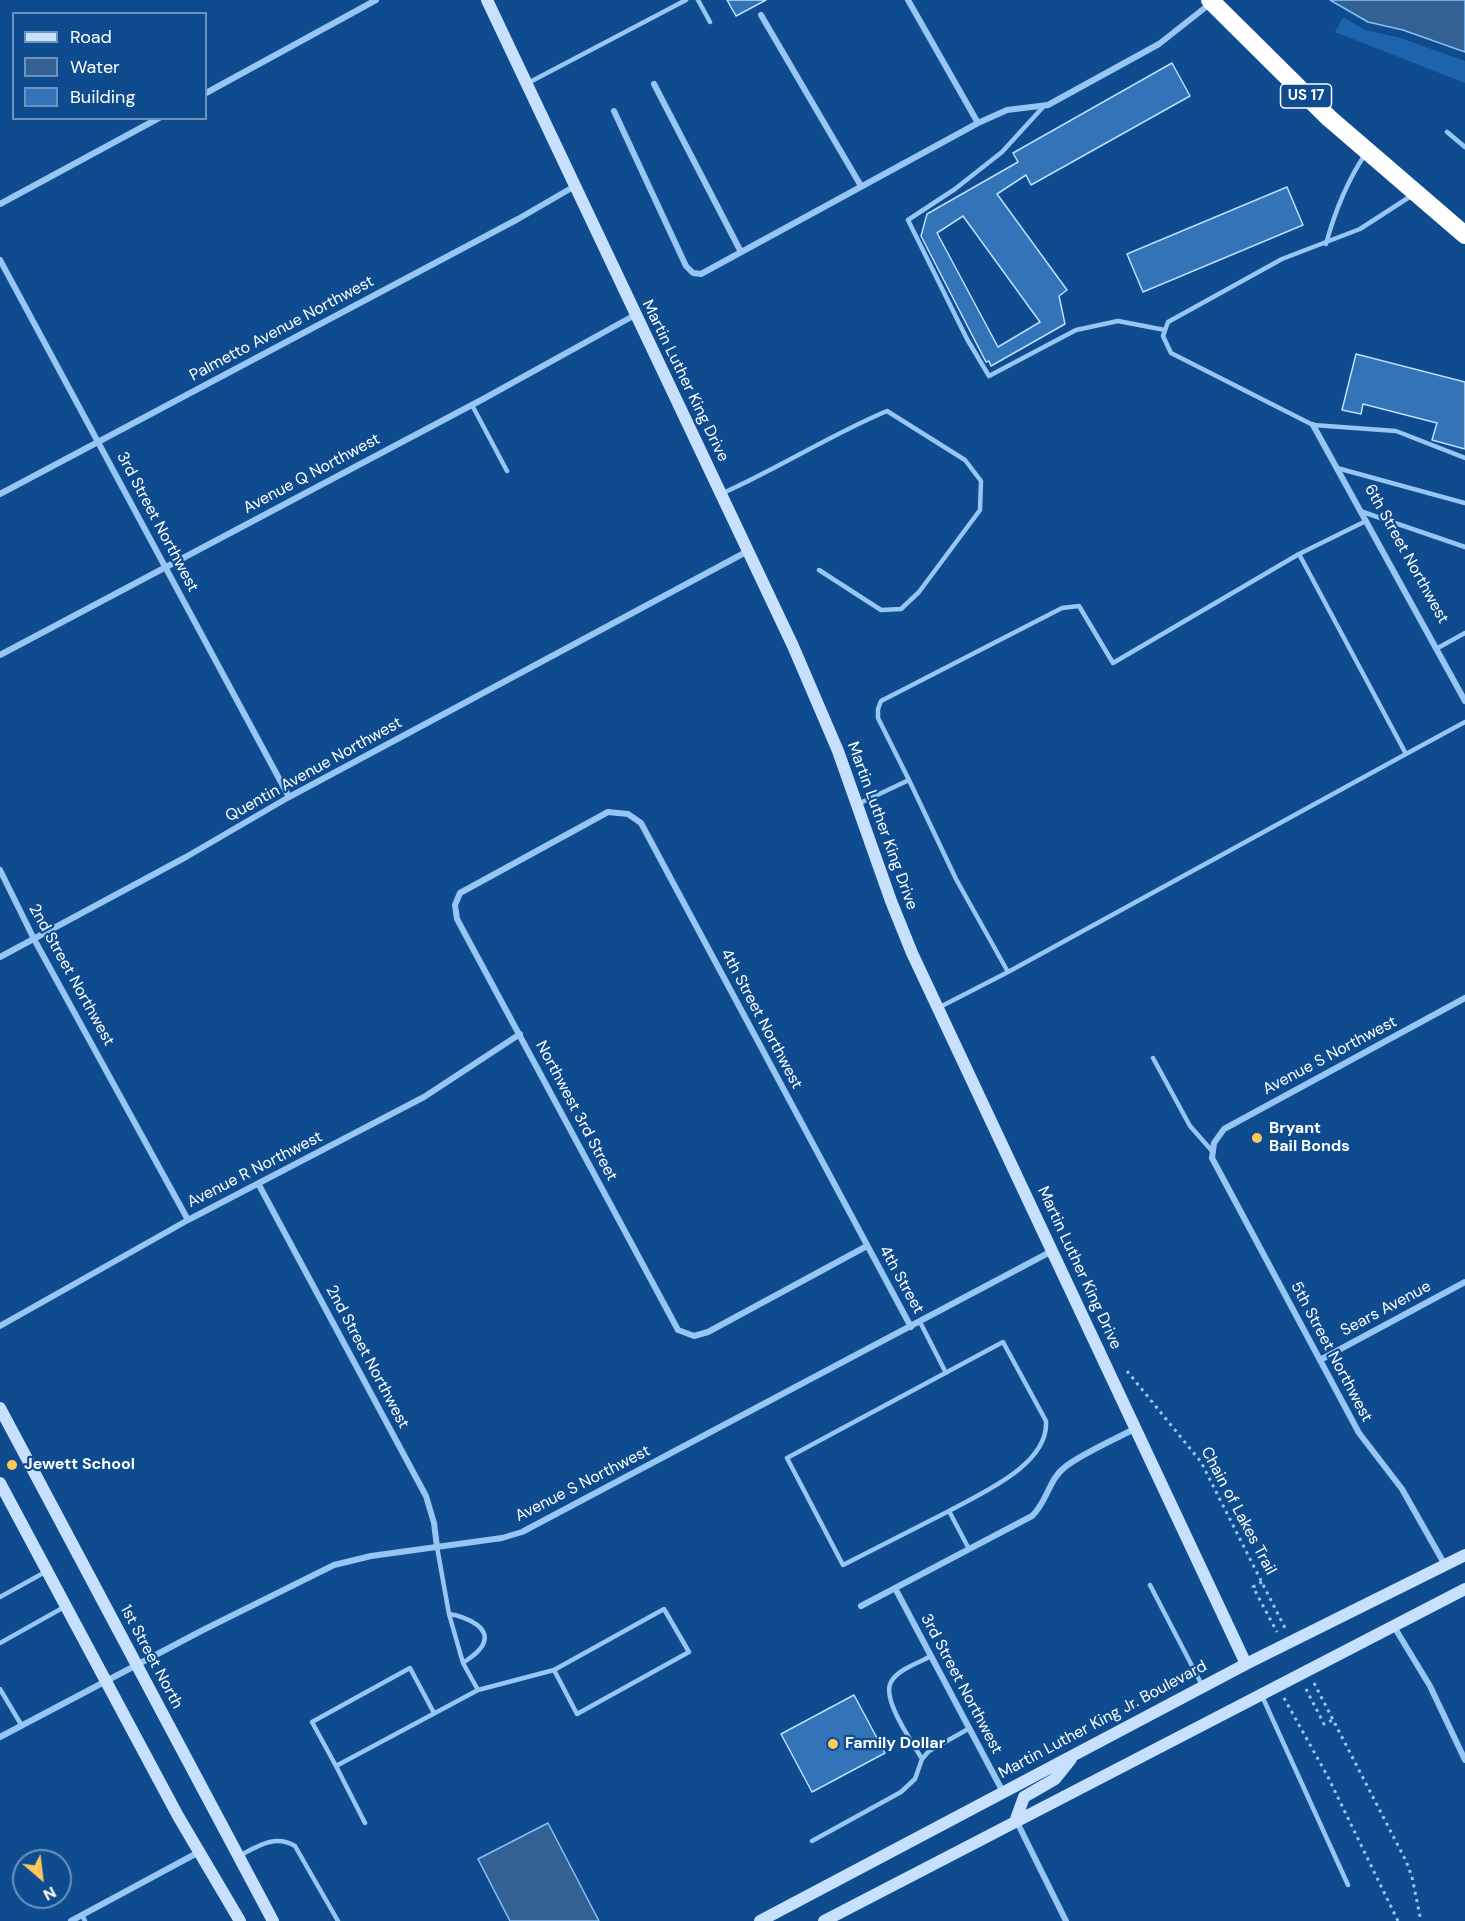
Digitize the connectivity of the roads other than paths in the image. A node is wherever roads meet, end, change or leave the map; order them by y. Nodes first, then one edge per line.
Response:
1 (376, 0) edge
2 (486, 0) edge
3 (686, 0) edge
4 (698, 0) edge
5 (908, 0) edge
6 (1211, 1) edge
7 (761, 15) dead end
8 (710, 22) dead end
9 (526, 84) junction
10 (654, 84) dead end
11 (207, 92) edge
12 (1044, 106) junction
13 (614, 111) dead end
14 (155, 120) edge
15 (978, 123) junction
16 (1447, 132) dead end
17 (1465, 147) edge
18 (1367, 152) junction
19 (576, 186) junction
20 (861, 186) junction
21 (1411, 190) junction
22 (0, 204) edge
23 (1465, 235) edge
24 (1326, 244) junction
25 (741, 252) junction
26 (0, 260) edge
27 (635, 315) junction
28 (1165, 330) junction
29 (472, 405) junction
30 (1312, 425) junction
31 (99, 442) junction
32 (1465, 458) edge
33 (1336, 468) junction
34 (507, 471) dead end
35 (0, 494) edge
36 (721, 494) junction
37 (1465, 503) edge
38 (1360, 511) junction
39 (1365, 521) junction
40 (1465, 547) edge
41 (748, 551) junction
42 (1299, 554) junction
43 (166, 566) junction
44 (819, 570) dead end
45 (1465, 633) edge
46 (1436, 649) junction
47 (0, 656) edge
48 (1465, 702) edge
49 (1465, 722) edge
50 (1406, 754) junction
51 (909, 780) junction
52 (290, 797) junction
53 (857, 804) junction
54 (0, 870) edge
55 (457, 899) joint
56 (34, 939) junction
57 (0, 957) edge
58 (1008, 972) junction
59 (1465, 998) edge
60 (938, 1008) junction
61 (520, 1034) junction
62 (1153, 1058) dead end
63 (1214, 1143) joint
64 (1213, 1152) junction
65 (259, 1185) junction
66 (188, 1220) junction
67 (867, 1246) junction
68 (1053, 1250) junction
69 (1465, 1282) edge
70 (920, 1322) junction
71 (0, 1326) edge
72 (911, 1327) junction
73 (1320, 1360) junction
74 (946, 1373) junction
75 (0, 1408) edge
76 (4, 1424) edge
77 (1134, 1429) junction
78 (0, 1483) edge
79 (949, 1511) junction
80 (437, 1547) junction
81 (969, 1549) junction
82 (1465, 1555) edge
83 (1445, 1565) junction
84 (47, 1571) junction
85 (1150, 1585) dead end
86 (895, 1588) junction
87 (1465, 1588) edge
88 (0, 1598) edge
89 (66, 1606) junction
90 (861, 1606) dead end
91 (449, 1614) junction
92 (1392, 1624) junction
93 (0, 1643) edge
94 (931, 1656) junction
95 (463, 1663) junction
96 (1246, 1664) junction
97 (136, 1666) junction
98 (554, 1670) junction
99 (105, 1682) junction
100 (1203, 1687) junction
101 (0, 1689) edge
102 (478, 1690) junction
103 (1260, 1693) junction
104 (434, 1713) junction
105 (22, 1726) junction
106 (970, 1728) junction
107 (0, 1737) edge
108 (1073, 1756) junction
109 (922, 1760) junction
110 (1465, 1760) edge
111 (336, 1766) junction
112 (1003, 1792) junction
113 (1016, 1819) junction
114 (365, 1823) dead end
115 (812, 1841) dead end
116 (200, 1851) junction
117 (239, 1857) junction
118 (1348, 1885) dead end
119 (83, 1918) edge
120 (71, 1921) edge
121 (240, 1921) edge
122 (273, 1921) edge
123 (338, 1921) edge
124 (760, 1921) edge
125 (824, 1921) edge
126 (1066, 1921) edge

1 - 11 street
2 - 9 main road, Martin Luther King Drive
3 - 9 lane
4 - 8 lane
5 - 15 street
6 - 12 street
6 - 18 highway, US 17
7 - 20 street
9 - 19 main road, Martin Luther King Drive
10 - 25 street
12 - 15 street
12 - 28 lane
13 - 25 street
14 - 22 street
15 - 20 street
16 - 17 lane
18 - 21 highway, US 17
18 - 24 lane
19 - 27 main road, Martin Luther King Drive
19 - 31 street, Palmetto Avenue Northwest
20 - 25 street
21 - 23 highway, US 17
21 - 24 lane
24 - 28 lane
26 - 31 street, 3rd Street Northwest
27 - 29 street, Avenue Q Northwest
27 - 36 main road, Martin Luther King Drive
28 - 30 lane
29 - 34 lane
29 - 43 street, Avenue Q Northwest
30 - 32 lane
30 - 33 street, 6th Street Northwest
31 - 35 street, Palmetto Avenue Northwest
31 - 43 street, 3rd Street Northwest
33 - 37 lane
33 - 38 street, 6th Street Northwest
36 - 41 main road, Martin Luther King Drive
36 - 44 lane
38 - 39 street, 6th Street Northwest
38 - 40 lane
39 - 42 lane
39 - 46 street, 6th Street Northwest
41 - 52 street, Quentin Avenue Northwest
41 - 53 main road, Martin Luther King Drive
42 - 50 lane
42 - 51 lane
43 - 47 street, Avenue Q Northwest
43 - 52 street, 3rd Street Northwest
45 - 46 lane
46 - 48 street, 6th Street Northwest
49 - 50 lane
50 - 58 lane
51 - 53 lane
51 - 58 lane
52 - 56 street, Quentin Avenue Northwest
53 - 60 main road, Martin Luther King Drive
54 - 56 street, 2nd Street Northwest
55 - 61 street, Northwest 3rd Street
55 - 67 street, 4th Street Northwest
56 - 57 street, Quentin Avenue Northwest
56 - 66 street, 2nd Street Northwest
58 - 60 lane
59 - 63 street, Avenue S Northwest
60 - 68 main road, Martin Luther King Drive
61 - 65 street, Avenue R Northwest
61 - 67 street, Northwest 3rd Street
62 - 64 lane
63 - 64 street, 5th Street Northwest
64 - 73 street, 5th Street Northwest
65 - 66 street, Avenue R Northwest
65 - 80 street, 2nd Street Northwest
66 - 71 street, Avenue R Northwest
67 - 72 street, 4th Street
68 - 70 street, Avenue S Northwest
68 - 77 main road, Martin Luther King Drive
69 - 73 street, Sears Avenue
70 - 72 street, Avenue S Northwest
70 - 74 lane
72 - 80 street, Avenue S Northwest
73 - 83 street, 5th Street Northwest
74 - 79 lane
74 - 79 lane
75 - 76 main road, 1st Street North
76 - 97 main road, 1st Street North
77 - 81 street
77 - 96 main road, Martin Luther King Drive
78 - 84 main road
79 - 81 lane
80 - 91 lane
80 - 97 street, Avenue S Northwest
81 - 86 street
82 - 83 main road, Martin Luther King Jr. Boulevard
83 - 96 main road, Martin Luther King Jr. Boulevard
84 - 88 lane
84 - 89 main road
85 - 100 lane
86 - 90 street
86 - 94 street, 3rd Street Northwest
87 - 92 main road
89 - 93 lane
89 - 99 main road
91 - 95 lane
91 - 95 lane
92 - 103 main road
92 - 110 street
94 - 106 street, 3rd Street Northwest
94 - 109 lane
95 - 102 lane
96 - 100 main road, Martin Luther King Jr. Boulevard
97 - 99 street, Avenue S Northwest
97 - 117 main road, 1st Street North
98 - 98 lane
98 - 102 lane
99 - 105 street, Avenue S Northwest
99 - 116 main road
100 - 108 main road, Martin Luther King Jr. Boulevard
101 - 105 lane
102 - 104 lane
103 - 113 main road
103 - 118 lane
104 - 111 lane
104 - 111 lane
105 - 107 street, Avenue S Northwest
106 - 109 lane
106 - 112 street, 3rd Street Northwest
108 - 112 main road, Martin Luther King Jr. Boulevard
108 - 113 main road
109 - 115 lane
111 - 114 lane
112 - 124 main road, Martin Luther King Jr. Boulevard
113 - 125 main road
113 - 126 street
116 - 119 street
116 - 121 main road
117 - 122 main road, 1st Street North
117 - 123 lane
119 - 120 street

